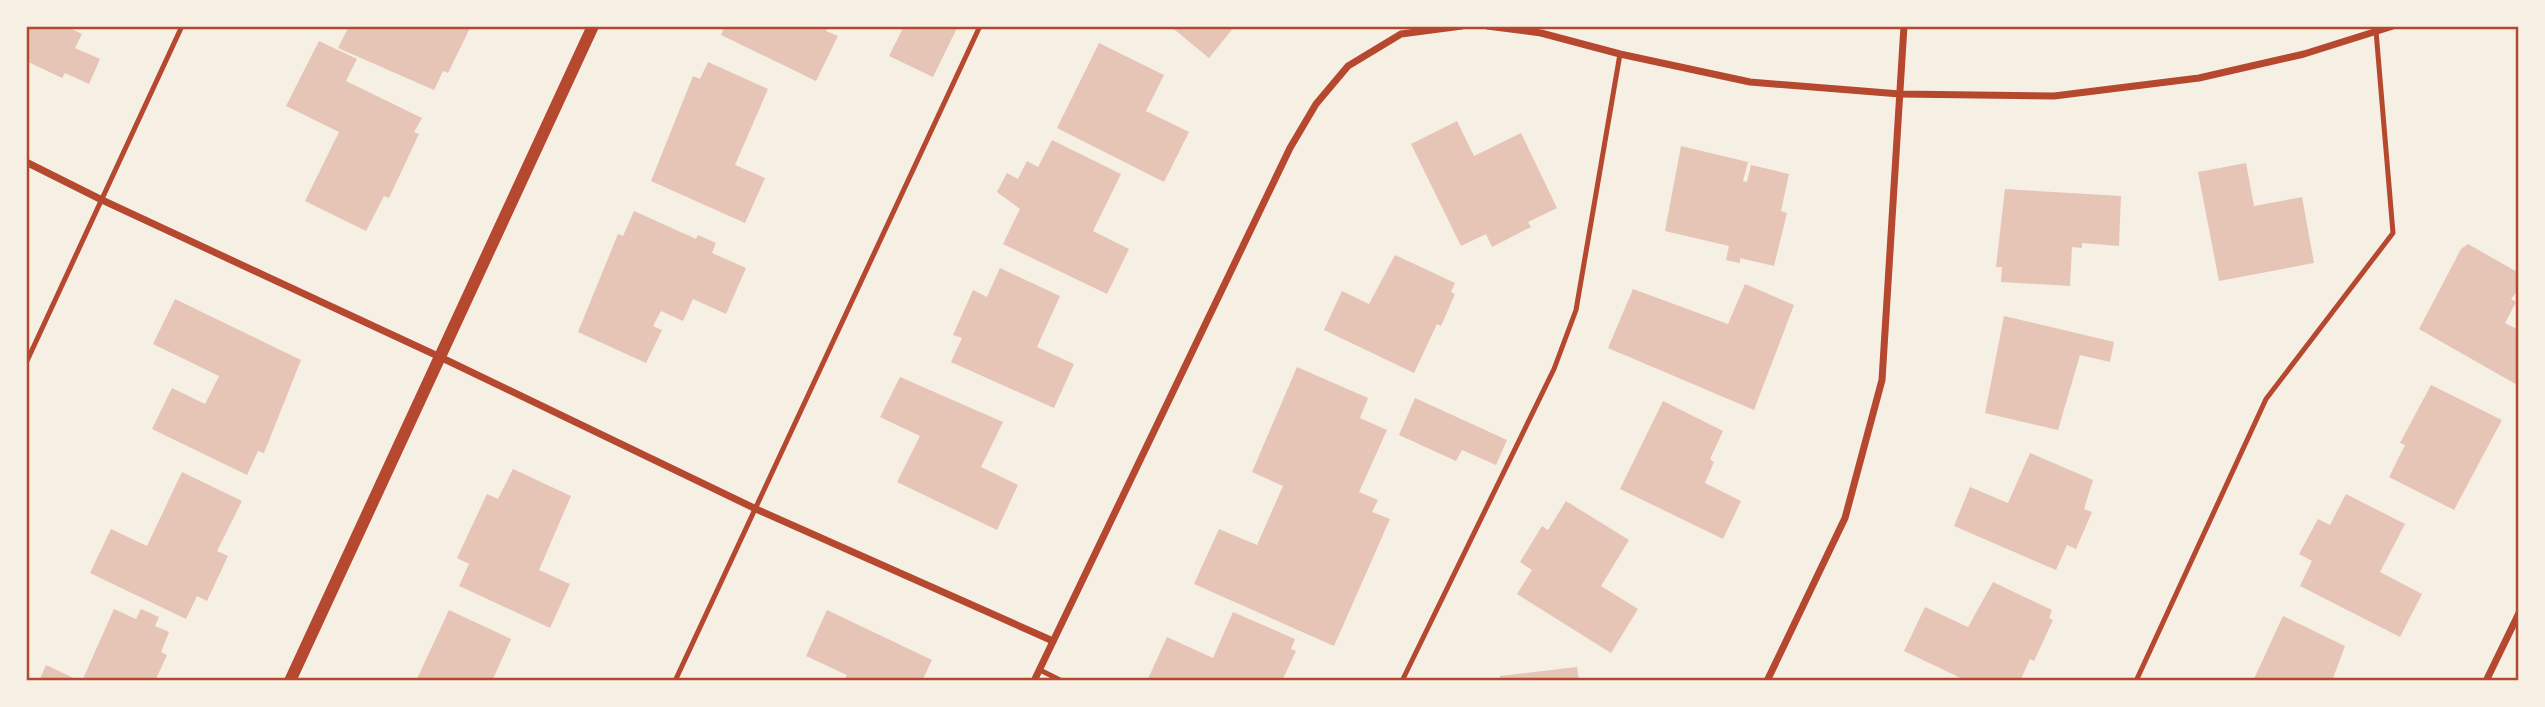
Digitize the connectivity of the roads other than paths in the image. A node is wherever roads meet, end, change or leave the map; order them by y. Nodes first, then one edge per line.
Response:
1 (182, 26) edge
2 (593, 26) edge
3 (980, 26) edge
4 (1462, 26) edge
5 (1487, 26) edge
6 (1904, 26) edge
7 (2393, 26) edge
8 (2376, 31) junction
9 (1620, 54) junction
10 (1900, 94) junction
11 (26, 162) edge
12 (102, 200) junction
13 (440, 357) junction
14 (26, 363) edge
15 (756, 509) junction
16 (2519, 613) edge
17 (1053, 641) junction
18 (1040, 670) junction
19 (290, 681) edge
20 (675, 681) edge
21 (1034, 681) edge
22 (1062, 681) edge
23 (1402, 681) edge
24 (1767, 681) edge
25 (2136, 681) edge
26 (2486, 681) edge

1 - 12 lane
2 - 13 street
3 - 15 lane
4 - 17 street
5 - 9 street
6 - 10 street
7 - 8 street
8 - 10 street
8 - 25 lane
9 - 10 street
9 - 23 lane
10 - 24 street
11 - 12 street
12 - 13 street
12 - 14 lane
13 - 15 street
13 - 19 street
15 - 17 street
15 - 20 lane
16 - 26 street
17 - 18 street
18 - 21 street
18 - 22 lane

